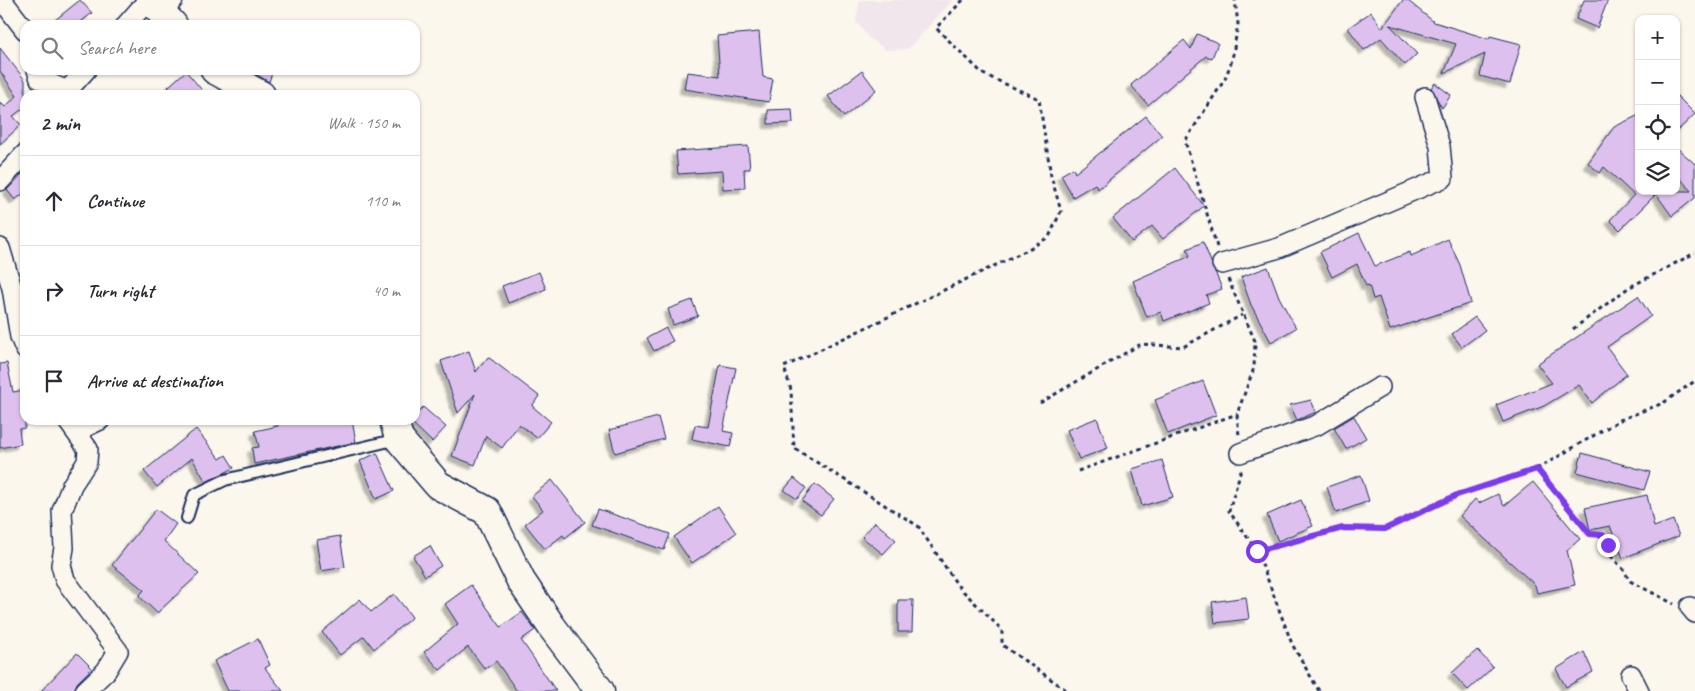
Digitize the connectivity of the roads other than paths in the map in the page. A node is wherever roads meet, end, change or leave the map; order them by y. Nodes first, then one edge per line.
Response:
1 (2, 0) edge
2 (161, 7) edge
3 (136, 20) edge
4 (20, 23) edge
5 (39, 75) edge
6 (82, 75) edge
7 (224, 75) edge
8 (61, 90) edge
9 (69, 90) edge
10 (252, 90) edge
11 (1424, 97) dead end
12 (20, 159) edge
13 (0, 181) edge
14 (0, 248) edge
15 (1222, 264) dead end
16 (20, 337) edge
17 (1380, 387) dead end
18 (72, 426) edge
19 (397, 429) edge
20 (1240, 453) dead end
21 (187, 518) dead end
22 (85, 691) edge
23 (600, 691) edge

1 - 4 street
2 - 3 street
5 - 8 street
6 - 9 street
7 - 10 street
11 - 15 street
12 - 13 street
14 - 16 street
17 - 20 street
18 - 22 street
19 - 21 lane
19 - 23 street

